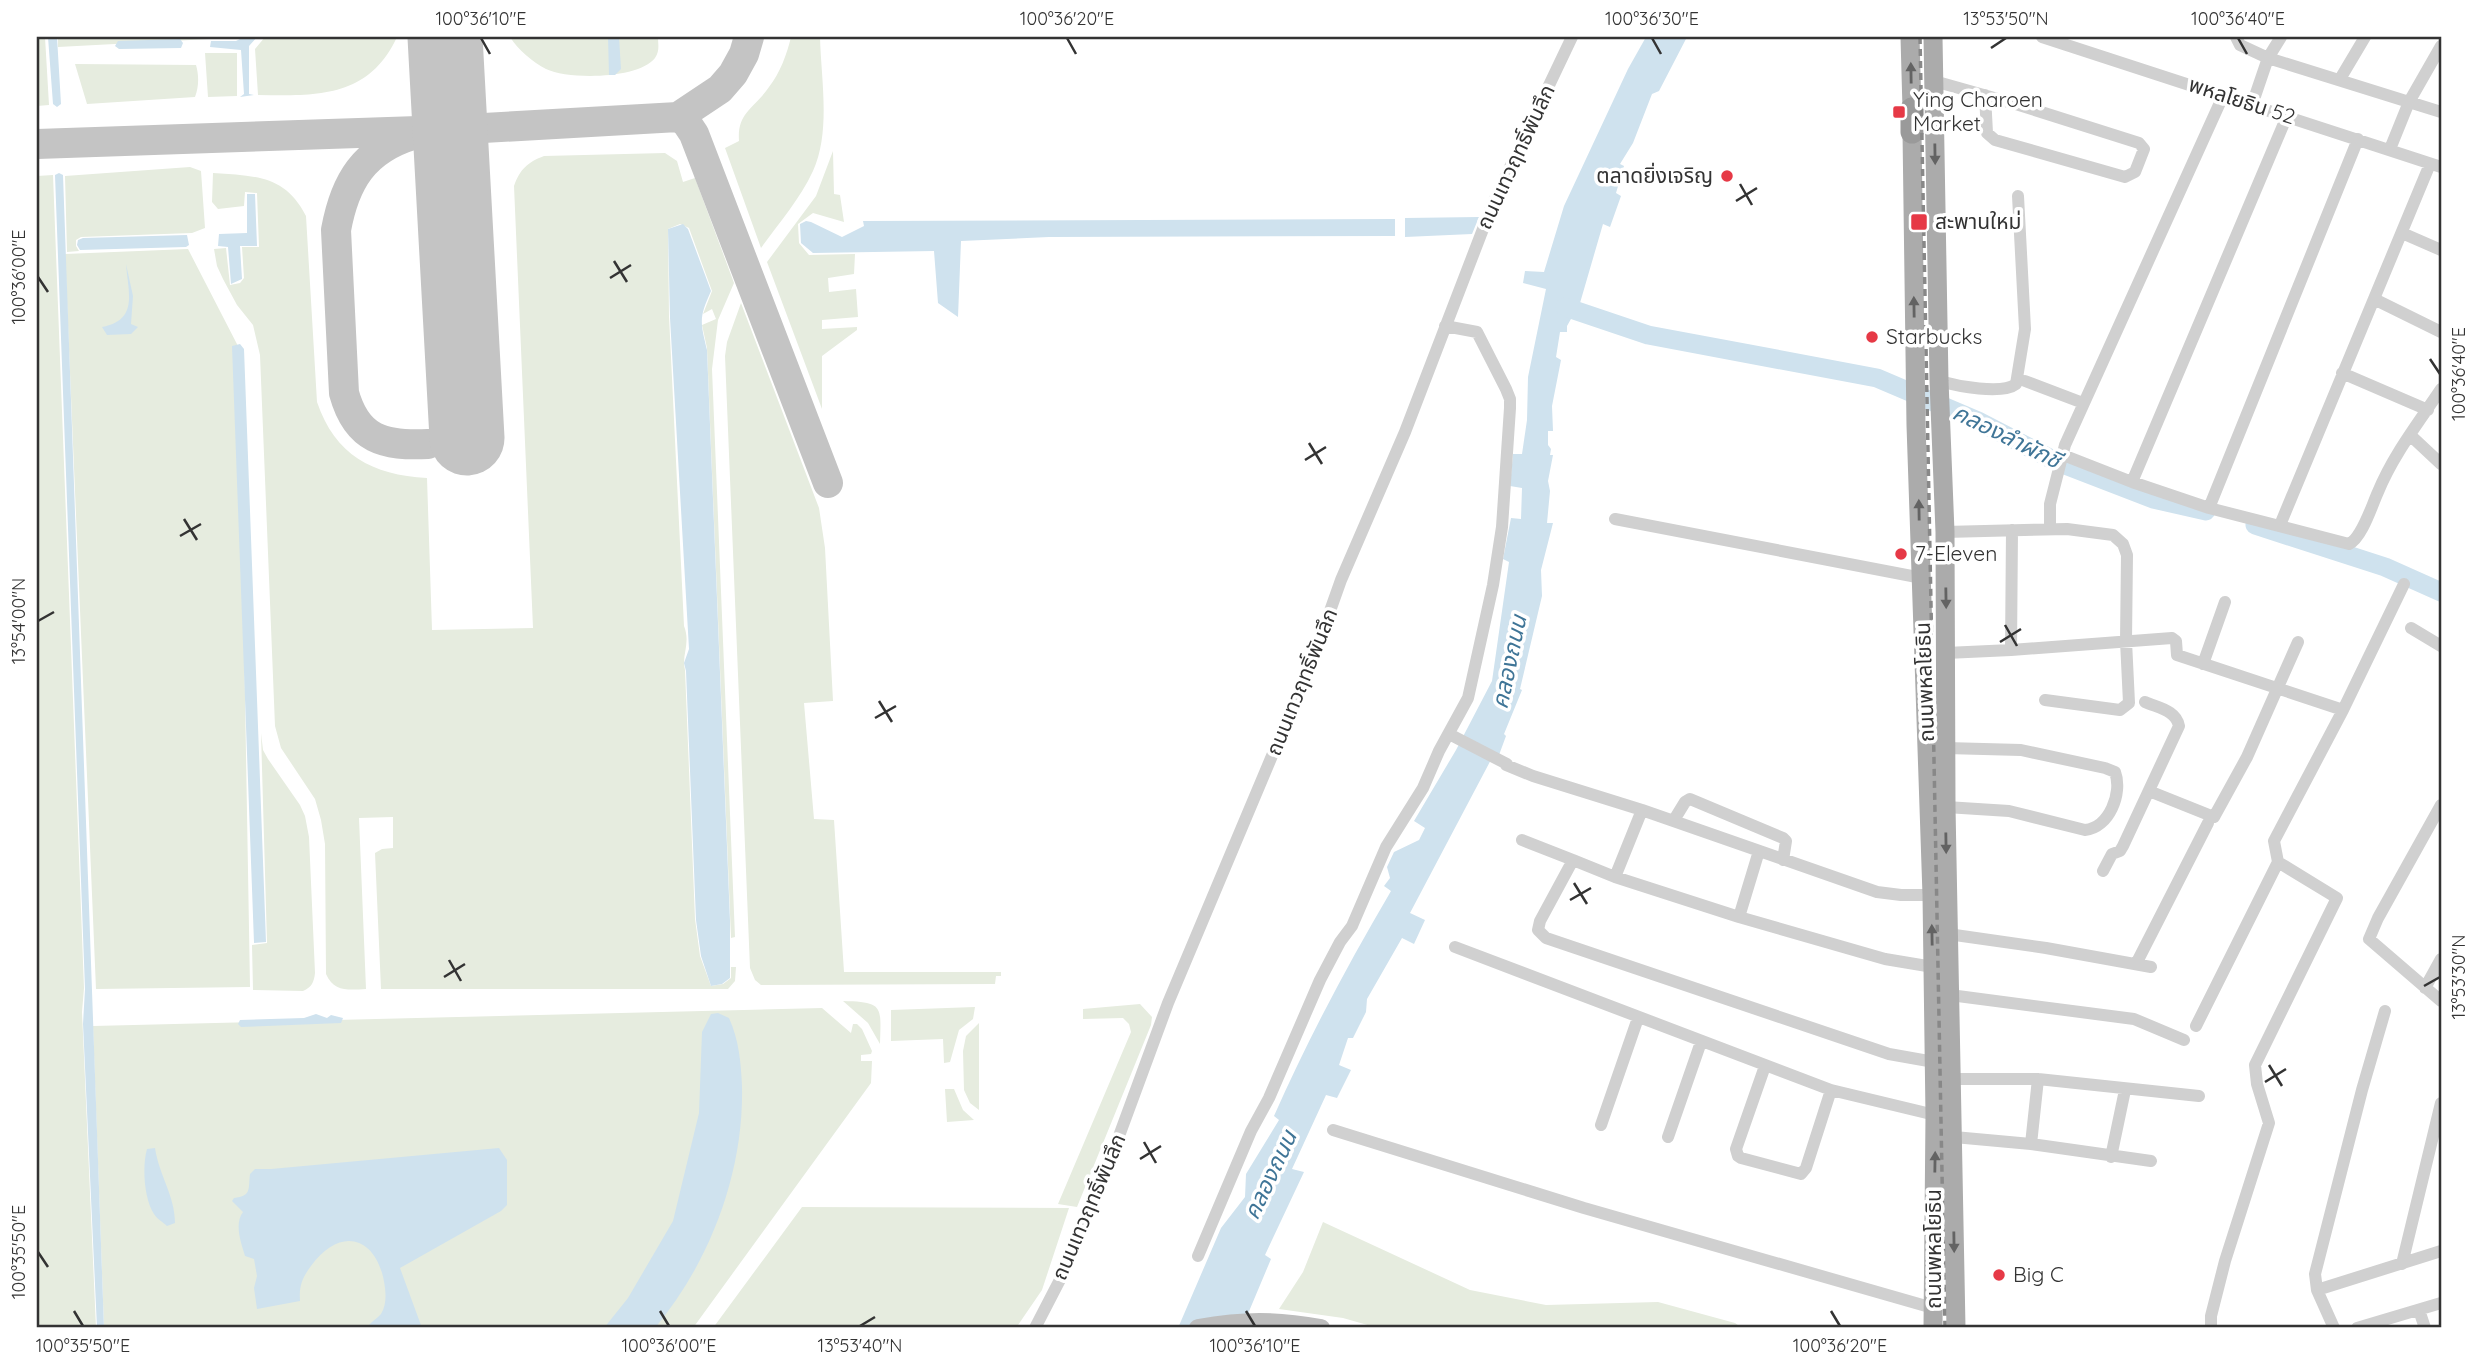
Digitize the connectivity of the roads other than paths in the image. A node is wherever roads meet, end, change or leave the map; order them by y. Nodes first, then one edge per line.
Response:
1 (1572, 37) edge
2 (1910, 37) edge
3 (1933, 37) edge
4 (2042, 37) edge
5 (2235, 37) edge
6 (2281, 37) edge
7 (2365, 37) edge
8 (2075, 42) edge
9 (2441, 46) edge
10 (2268, 58) junction
11 (2340, 79) junction
12 (1934, 81) junction
13 (1985, 95) junction
14 (2224, 96) junction
15 (2409, 102) junction
16 (2252, 105) junction
17 (2441, 112) edge
18 (2287, 116) junction
19 (2358, 139) junction
20 (2390, 149) junction
21 (2436, 165) edge
22 (2018, 196) dead end
23 (2402, 233) junction
24 (2441, 250) edge
25 (2374, 299) junction
26 (1445, 326) junction
27 (2441, 332) edge
28 (2342, 373) junction
29 (2025, 381) dead end
30 (1940, 387) junction
31 (2441, 388) edge
32 (2084, 403) junction
33 (2428, 410) junction
34 (2410, 435) junction
35 (2061, 461) junction
36 (2441, 464) edge
37 (2132, 482) junction
38 (2209, 508) junction
39 (1615, 519) dead end
40 (2280, 525) junction
41 (2050, 529) junction
42 (2012, 530) junction
43 (1945, 532) junction
44 (1922, 578) junction
45 (2404, 584) dead end
46 (2225, 602) dead end
47 (2411, 628) dead end
48 (2126, 641) junction
49 (2298, 642) dead end
50 (2441, 646) edge
51 (2011, 650) junction
52 (1924, 652) junction
53 (1947, 653) junction
54 (2203, 664) junction
55 (2278, 688) junction
56 (2045, 700) dead end
57 (2145, 702) dead end
58 (2343, 710) junction
59 (1449, 734) junction
60 (1946, 748) junction
61 (2149, 791) junction
62 (2441, 805) edge
63 (1937, 806) junction
64 (1642, 810) junction
65 (1674, 820) junction
66 (2208, 824) dead end
67 (1522, 840) dead end
68 (1759, 851) junction
69 (1573, 860) junction
70 (1783, 860) junction
71 (2278, 862) junction
72 (2103, 871) dead end
73 (1615, 877) junction
74 (1931, 895) junction
75 (1739, 917) junction
76 (1948, 934) junction
77 (1455, 947) dead end
78 (2441, 960) edge
79 (2136, 964) junction
80 (1933, 967) junction
81 (2151, 967) dead end
82 (2425, 988) junction
83 (1950, 995) junction
84 (2441, 1001) edge
85 (2385, 1011) dead end
86 (1638, 1018) junction
87 (2196, 1026) dead end
88 (2184, 1041) dead end
89 (1700, 1042) junction
90 (1934, 1062) junction
91 (1765, 1066) junction
92 (1952, 1079) junction
93 (2038, 1079) junction
94 (1831, 1090) junction
95 (2125, 1090) junction
96 (2199, 1096) dead end
97 (2441, 1103) edge
98 (1935, 1115) junction
99 (1601, 1125) dead end
100 (1333, 1130) dead end
101 (1668, 1137) dead end
102 (1954, 1137) junction
103 (2031, 1144) junction
104 (2111, 1157) junction
105 (2151, 1161) dead end
106 (2441, 1251) edge
107 (1198, 1256) dead end
108 (2402, 1264) junction
109 (2316, 1290) junction
110 (2441, 1303) edge
111 (1933, 1308) junction
112 (2420, 1310) junction
113 (1035, 1328) edge
114 (1198, 1328) edge
115 (1321, 1328) edge
116 (1933, 1328) edge
117 (1956, 1328) edge
118 (2211, 1328) edge
119 (2334, 1328) edge
120 (2357, 1328) edge
121 (2425, 1328) edge

1 - 26 street, ถนนเทวฤทธิ์พันลึก
44 -> 2 main road, ถนนพหลโยธิน
3 - 12 main road, ถนนพหลโยธิน
4 - 8 street, พหลโยธิน 52
5 - 10 street
6 - 10 street
7 - 11 street
8 - 14 street, พหลโยธิน 52
9 - 15 street
10 - 11 street
10 - 16 street
11 - 15 street
12 - 13 street
12 -> 30 main road, ถนนพหลโยธิน
13 - 13 street
14 - 16 street, พหลโยธิน 52
14 - 32 street
15 - 17 street
15 - 20 street
16 - 18 street, พหลโยธิน 52
18 - 19 street, พหลโยธิน 52
18 - 37 street
19 - 20 street, พหลโยธิน 52
19 - 38 street
20 - 21 street, พหลโยธิน 52
21 - 23 street
22 - 30 street
23 - 24 street
23 - 25 street
25 - 27 street
25 - 28 street
26 - 59 street
26 - 113 street, ถนนเทวฤทธิ์พันลึก
28 - 33 street
28 - 40 street
29 - 32 street
30 - 43 main road, ถนนพหลโยธิน
31 - 33 street
32 - 35 street
33 - 34 street
34 - 36 street
34 - 40 street
35 - 37 street
35 - 41 street
37 - 38 street
38 - 40 street
39 - 44 street
41 - 42 street
41 - 48 street
42 - 43 street
42 - 51 street
43 -> 53 main road, ถนนพหลโยธิน
44 - 52 main road, ถนนพหลโยธิน
45 - 58 street
46 - 54 street
47 - 50 street
48 - 51 street
48 - 54 street
48 - 56 street
49 - 55 street
51 - 53 street
52 - 53 main road
52 - 63 main road, ถนนพหลโยธิน
53 - 60 main road, ถนนพหลโยธิน
54 - 55 street
55 - 58 street
55 - 61 street
57 - 61 street
58 - 71 street
59 - 64 street
59 - 107 street
60 - 63 main road, ถนนพหลโยธิน
60 - 63 street
61 - 72 street
62 - 82 street
63 - 74 main road, ถนนพหลโยธิน
63 -> 76 main road, ถนนพหลโยธิน
64 - 65 street
64 - 73 street
65 - 68 street
65 - 70 street
66 - 79 street
67 - 69 street
68 - 70 street
68 - 75 street
69 - 73 street
69 - 90 street
70 - 74 street
71 - 87 street
71 - 118 street
73 - 75 street
80 -> 74 main road, ถนนพหลโยธิน
75 - 80 street
76 - 79 street
76 - 83 main road, ถนนพหลโยธิน
77 - 86 street
78 - 82 street
79 - 81 street
80 - 90 main road, ถนนพหลโยธิน
82 - 84 street
83 - 88 street
83 - 92 main road, ถนนพหลโยธิน
85 - 109 street
86 - 89 street
86 - 99 street
89 - 91 street
89 - 101 street
90 - 98 main road, ถนนพหลโยธิน
91 - 94 street
91 - 94 street
92 - 93 street
92 - 102 main road, ถนนพหลโยธิน
93 - 95 street
93 - 103 street
94 - 98 street
95 - 96 street
95 - 104 street
97 - 108 street
111 -> 98 main road, ถนนพหลโยธิน
100 - 111 street
102 - 103 street
102 -> 117 main road, ถนนพหลโยธิน
103 - 104 street
104 - 105 street
106 - 108 street
108 - 109 street
109 - 119 street
110 - 112 street
111 - 116 main road, ถนนพหลโยธิน
112 - 120 street
112 - 121 street
114 - 115 main road

